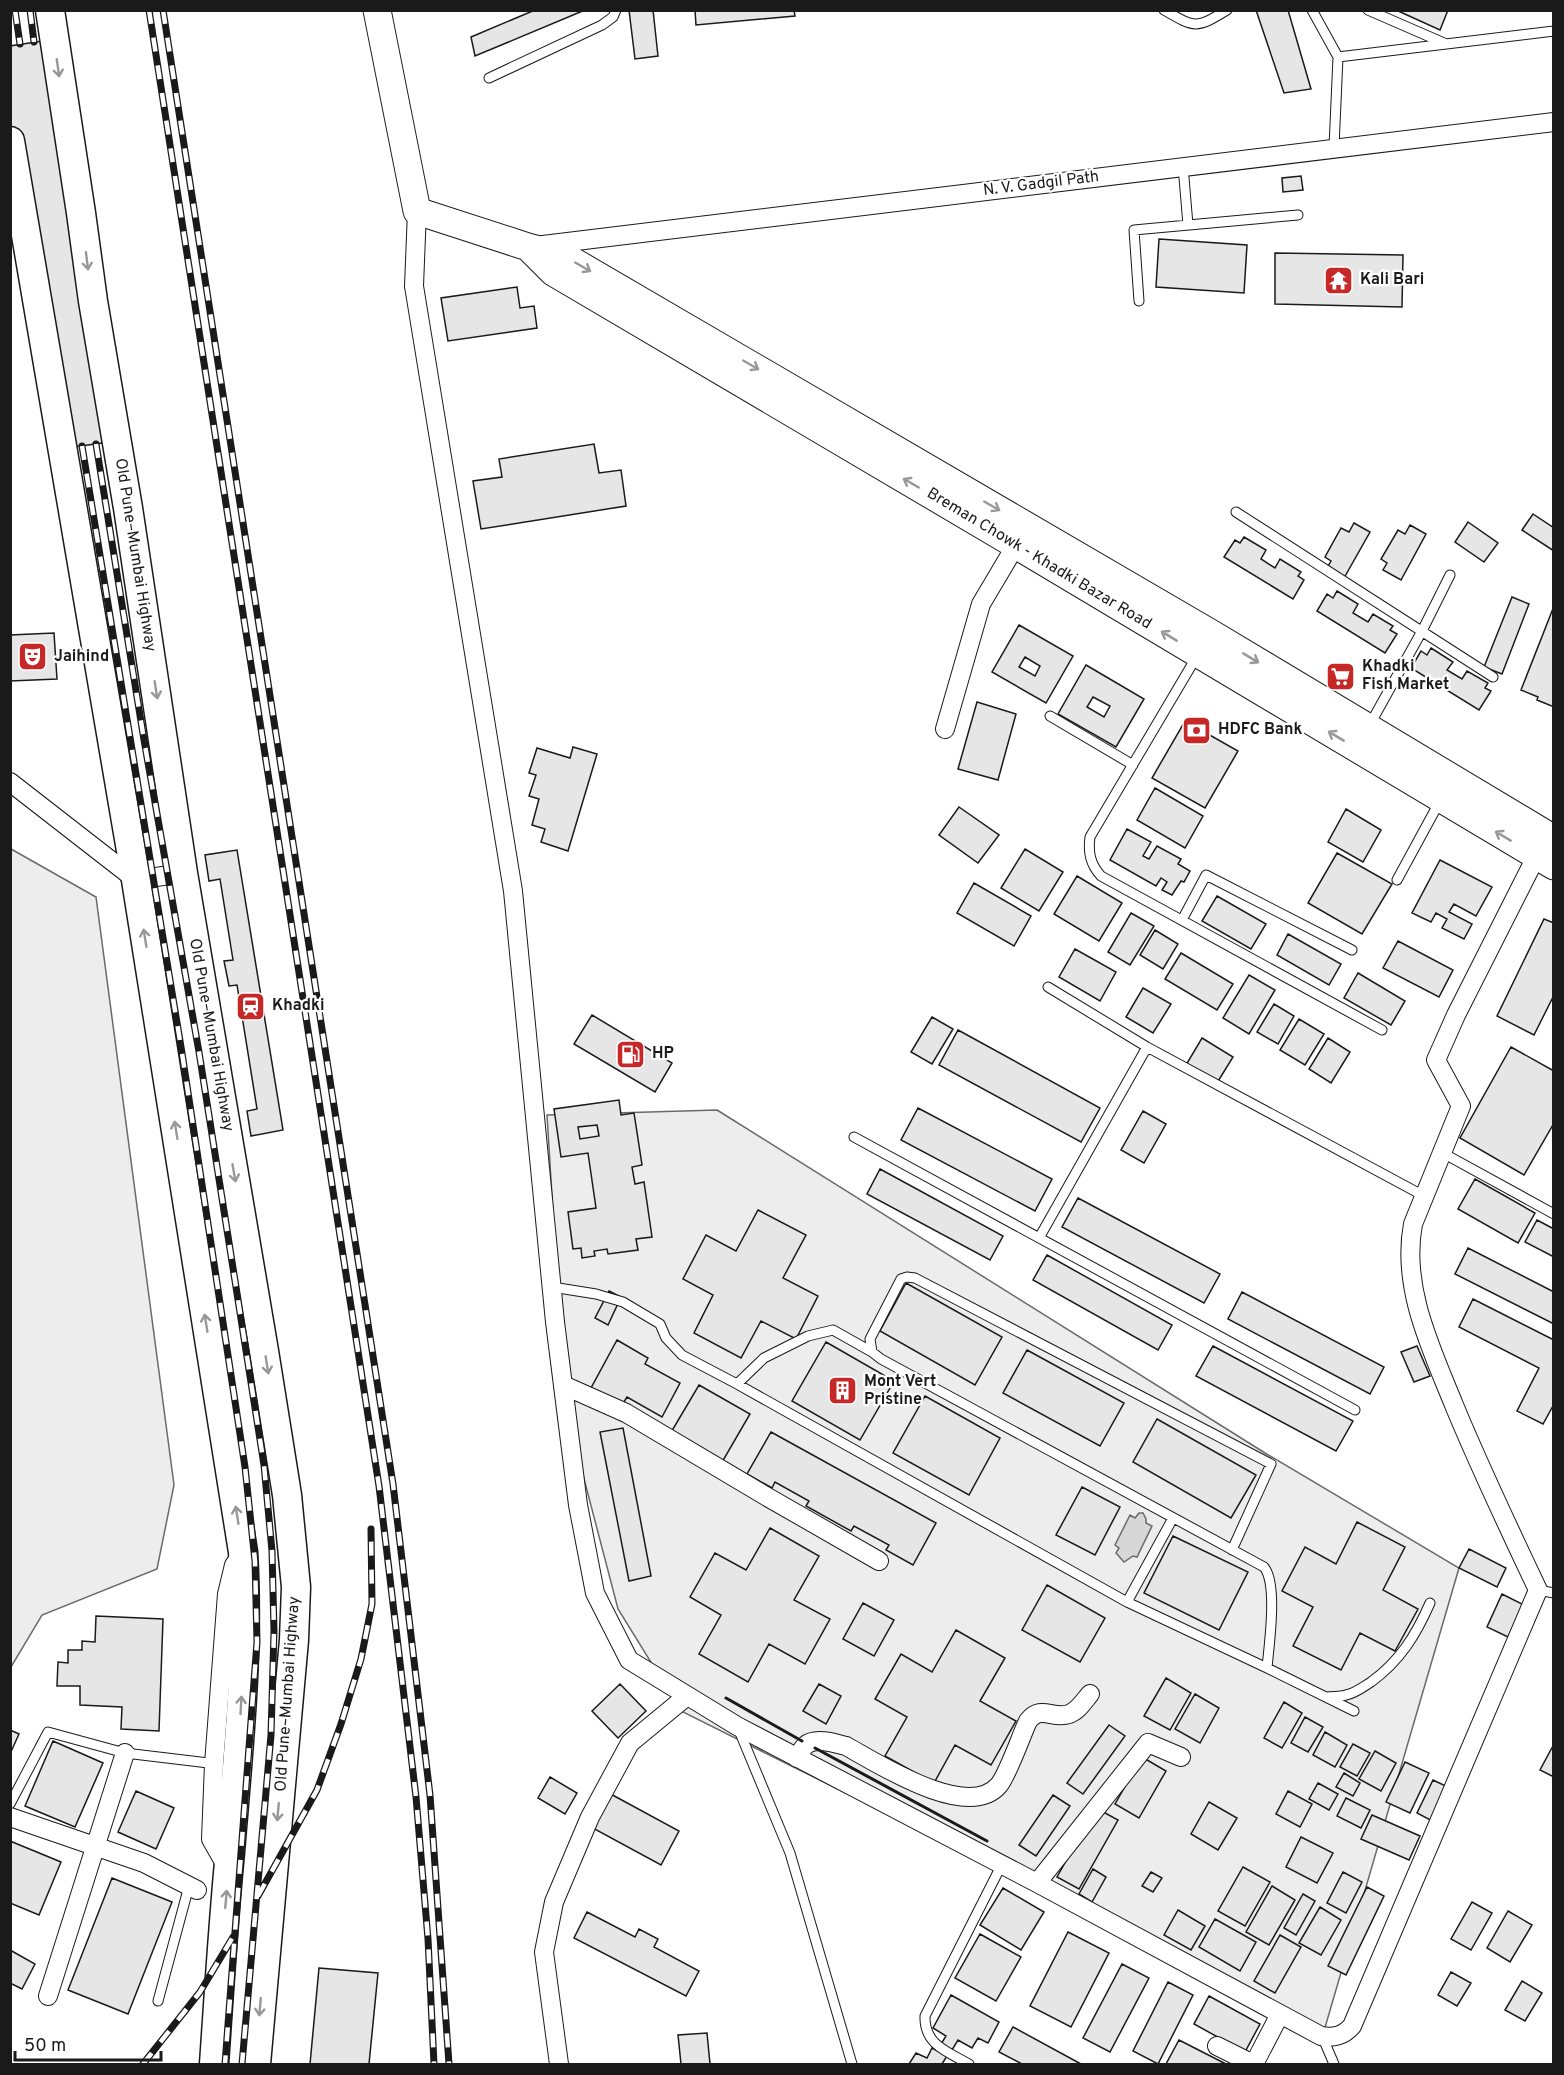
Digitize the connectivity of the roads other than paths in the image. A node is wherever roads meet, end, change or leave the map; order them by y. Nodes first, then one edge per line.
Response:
1 (50, 10) edge
2 (377, 10) edge
3 (616, 10) edge
4 (1164, 10) edge
5 (1227, 10) edge
6 (1312, 10) edge
7 (1368, 10) edge
8 (1554, 31) edge
9 (1446, 44) junction
10 (1338, 57) junction
11 (489, 78) dead end
12 (1554, 122) edge
13 (10, 141) edge
14 (1334, 147) junction
15 (1183, 166) junction
16 (417, 211) junction
17 (1298, 214) dead end
18 (1188, 225) junction
19 (528, 247) junction
20 (1139, 301) dead end
21 (1236, 512) dead end
22 (1017, 545) junction
23 (1450, 575) dead end
24 (1422, 631) junction
25 (1198, 654) junction
26 (1493, 677) dead end
27 (1050, 716) dead end
28 (1368, 728) junction
29 (945, 729) dead end
30 (1133, 765) junction
31 (10, 782) edge
32 (1441, 799) junction
33 (1548, 849) edge
34 (183, 873) junction
35 (136, 880) junction
36 (1397, 880) dead end
37 (1182, 920) junction
38 (1352, 950) dead end
39 (1048, 987) dead end
40 (1382, 1030) dead end
41 (1146, 1047) junction
42 (854, 1137) dead end
43 (1441, 1152) junction
44 (1424, 1196) junction
45 (1554, 1214) edge
46 (1039, 1238) junction
47 (552, 1287) junction
48 (872, 1352) junction
49 (737, 1384) junction
50 (563, 1385) junction
51 (1354, 1410) dead end
52 (1173, 1518) junction
53 (1232, 1550) junction
54 (879, 1561) dead end
55 (1546, 1591) edge
56 (1127, 1602) junction
57 (1431, 1603) dead end
58 (1267, 1668) junction
59 (1090, 1694) dead end
60 (687, 1696) junction
61 (1327, 1697) junction
62 (1354, 1711) dead end
63 (737, 1726) junction
64 (125, 1753) junction
65 (1181, 1757) dead end
66 (797, 1758) junction
67 (226, 1765) junction
68 (10, 1804) edge
69 (10, 1817) edge
70 (94, 1847) junction
71 (1002, 1864) junction
72 (1037, 1883) junction
73 (193, 1888) joint
74 (221, 1958) junction
75 (264, 1962) junction
76 (48, 1996) dead end
77 (158, 2001) dead end
78 (1280, 2014) junction
79 (1321, 2036) junction
80 (1217, 2046) dead end
81 (214, 2064) edge
82 (256, 2064) edge
83 (559, 2064) edge
84 (852, 2064) edge
85 (969, 2064) edge
86 (1254, 2064) edge
87 (1334, 2064) edge

1 -> 34 highway, Old Pune–Mumbai Highway
2 - 16 main road
3 - 11 lane
4 - 5 lane
6 - 10 lane
7 - 9 lane
8 - 9 lane
9 - 10 lane
10 - 14 lane
12 - 14 street, N. V. Gadgil Path
13 - 35 highway
14 - 15 street, N. V. Gadgil Path
15 - 18 lane
15 - 19 street, N. V. Gadgil Path
16 - 19 main road, Breman Chowk - Khadki Bazar Road
16 - 47 street
17 - 18 lane
18 - 20 lane
22 -> 19 main road, Breman Chowk - Khadki Bazar Road
19 -> 28 main road, Breman Chowk - Khadki Bazar Road
21 - 24 lane
25 -> 22 main road, Breman Chowk - Khadki Bazar Road
22 - 29 street
23 - 24 lane
24 - 26 lane
24 - 28 lane
25 - 30 lane
32 -> 25 main road, Breman Chowk - Khadki Bazar Road
27 - 30 lane
28 - 33 main road, Breman Chowk - Khadki Bazar Road
30 - 37 lane
31 - 35 street
33 -> 32 main road, Breman Chowk - Khadki Bazar Road
32 - 36 lane
33 - 43 street
34 - 35 street
34 -> 75 highway, Old Pune–Mumbai Highway
67 -> 35 highway
37 - 38 lane
37 - 40 lane
39 - 41 lane
41 - 44 lane
41 - 46 lane
42 - 46 lane
43 - 44 street
43 - 45 lane
44 - 55 street
46 - 51 lane
47 - 49 lane
47 - 50 street
48 - 49 lane
48 - 52 lane
48 - 53 lane
49 - 56 lane
50 - 54 street
50 - 60 street
52 - 53 lane
52 - 56 lane
53 - 58 lane
55 - 79 street
56 - 58 lane
57 - 61 lane
58 - 61 lane
59 - 66 street
60 - 63 street
60 - 83 street
61 - 62 lane
63 - 66 street
63 - 84 lane
64 - 67 lane
64 - 68 lane
64 - 70 street
65 - 72 street
66 - 71 street
74 -> 67 highway
69 - 70 street
70 - 73 street
70 - 76 street
71 - 72 street
71 - 85 lane
72 - 78 street
73 - 77 lane
74 - 75 highway
74 - 81 highway
75 -> 82 highway, Old Pune–Mumbai Highway
78 - 79 street
78 - 86 street
79 - 87 lane
80 - 86 street

